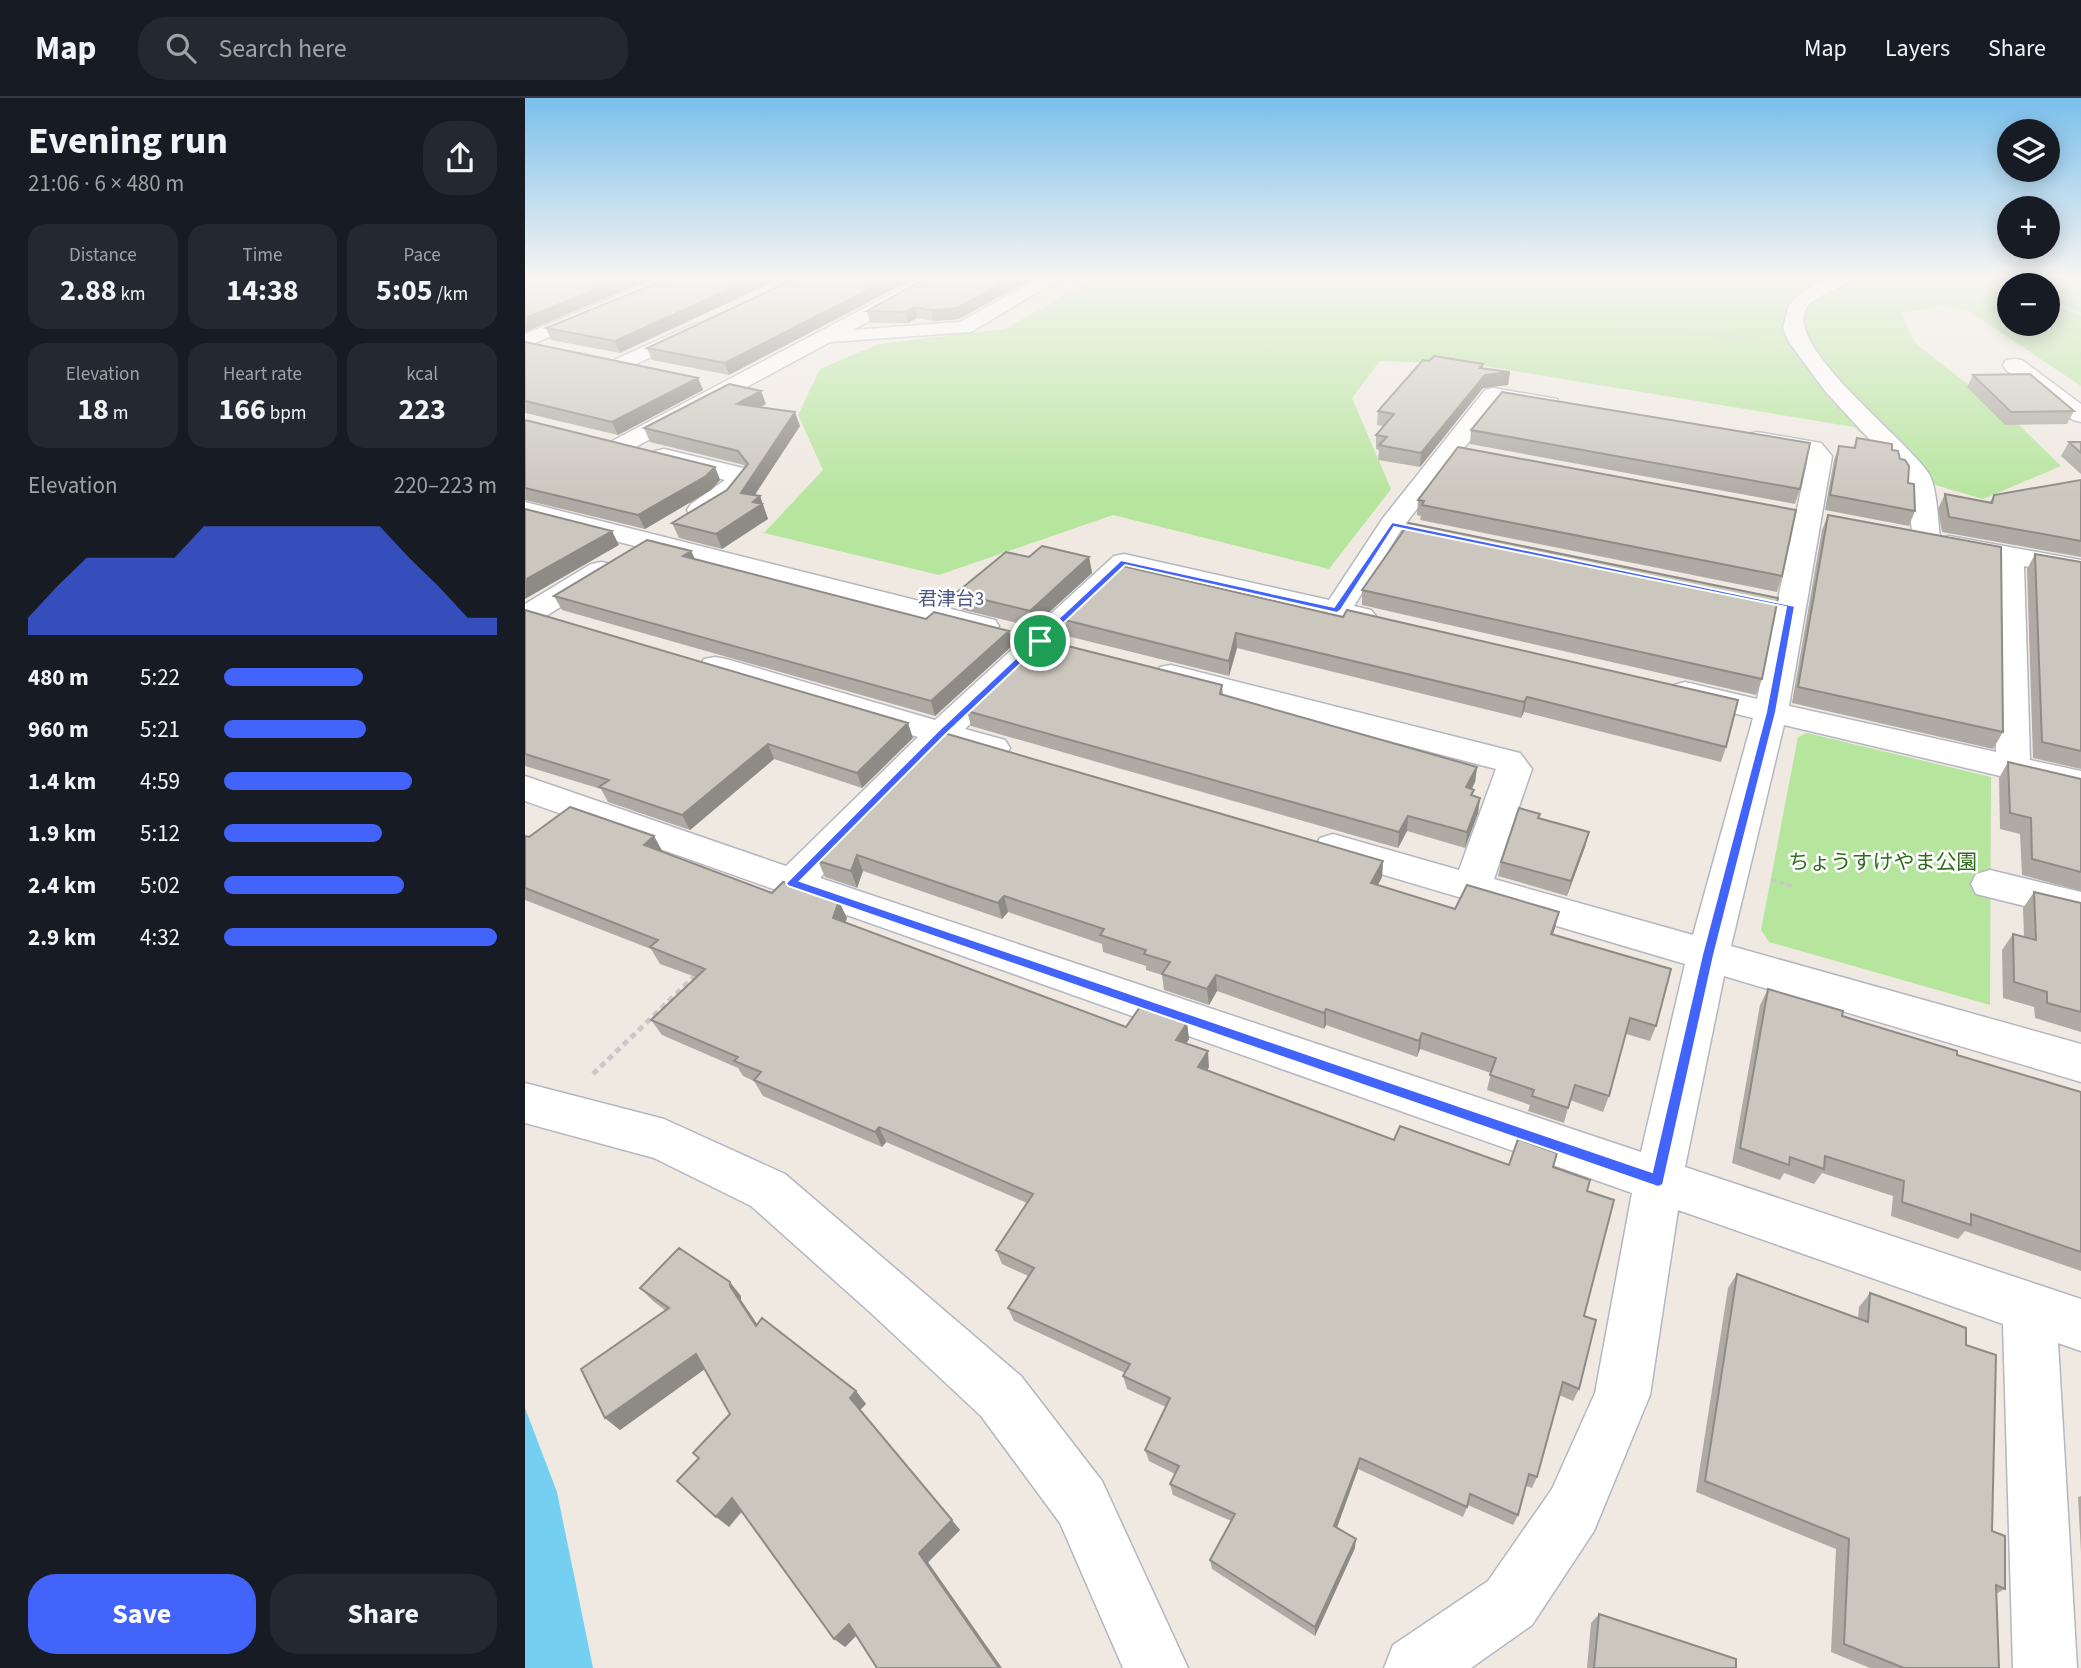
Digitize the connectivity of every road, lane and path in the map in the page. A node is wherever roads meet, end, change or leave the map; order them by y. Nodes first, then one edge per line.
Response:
1 (555, 350) edge
2 (650, 350) edge
3 (799, 350) edge
4 (1805, 350) edge
5 (562, 352) edge
6 (599, 359) edge
7 (623, 363) junction
8 (2014, 365) dead end
9 (664, 371) edge
10 (705, 379) edge
11 (732, 384) junction
12 (1573, 408) edge
13 (2081, 415) edge
14 (1733, 435) edge
15 (597, 439) edge
16 (622, 445) junction
17 (1451, 451) junction
18 (1479, 456) edge
19 (525, 510) edge
20 (1901, 535) edge
21 (1927, 540) junction
22 (648, 541) junction
23 (2010, 555) junction
24 (2081, 568) edge
25 (1337, 610) junction
26 (528, 612) edge
27 (1391, 623) edge
28 (571, 624) edge
29 (1054, 644) junction
30 (690, 659) edge
31 (1148, 668) edge
32 (1662, 686) edge
33 (1771, 712) junction
34 (941, 733) junction
35 (1021, 756) edge
36 (2013, 767) junction
37 (2081, 783) edge
38 (525, 788) edge
39 (1300, 837) edge
40 (792, 883) junction
41 (1990, 884) dead end
42 (1472, 887) junction
43 (2081, 906) edge
44 (1708, 955) junction
45 (708, 963) edge
46 (2081, 1063) edge
47 (591, 1076) dead end
48 (525, 1103) edge
49 (1658, 1181) junction
50 (2055, 1316) edge
51 (1156, 1668) edge
52 (1416, 1668) edge
53 (2045, 1668) edge

1 - 5 street
2 - 7 street
3 - 11 street
4 - 21 street
6 - 7 street
7 - 9 street
8 - 13 street
10 - 11 street
11 - 16 street
12 - 17 street
14 - 33 street
15 - 16 street
16 - 22 street
17 - 18 street
17 - 25 street
19 - 22 street
20 - 21 street
21 - 23 street
22 - 26 street
22 - 29 street
23 - 24 street
23 - 36 street
25 - 27 street
25 - 29 street
26 - 28 street
29 - 34 street
30 - 34 street
31 - 42 street
32 - 33 street
33 - 36 street
33 - 44 street
34 - 35 street
34 - 40 street
36 - 37 street
38 - 40 street
39 - 42 street
40 - 49 street
41 - 43 street
42 - 44 street
44 - 46 street
44 - 49 street
45 - 47 path
48 - 51 street
49 - 50 street
49 - 52 street
50 - 53 street

